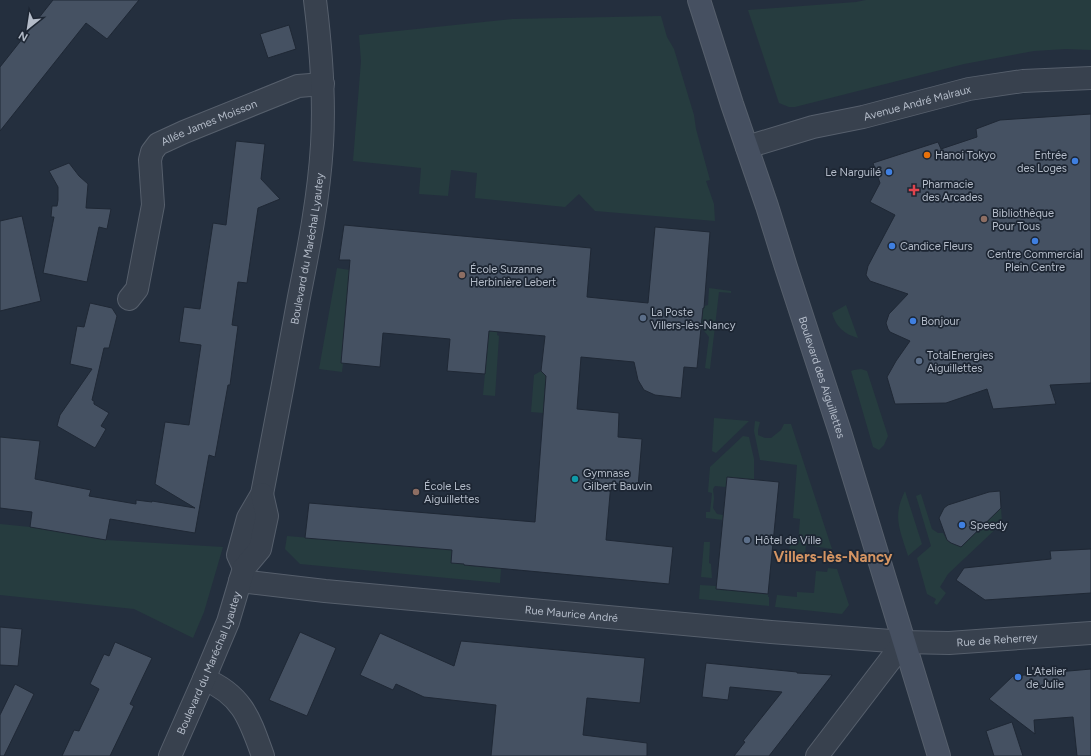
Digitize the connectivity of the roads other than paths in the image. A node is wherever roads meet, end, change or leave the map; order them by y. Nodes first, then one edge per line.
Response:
1 (316, 0) edge
2 (699, 0) edge
3 (1091, 78) edge
4 (323, 84) junction
5 (747, 147) junction
6 (129, 299) dead end
7 (242, 575) junction
8 (1091, 633) edge
9 (904, 642) junction
10 (204, 679) junction
11 (170, 756) edge
12 (263, 756) edge
13 (817, 756) edge
14 (939, 756) edge

1 - 4 street, Boulevard du Maréchal Lyautey
2 - 5 main road, Boulevard des Aiguillettes
3 - 5 street, Avenue André Malraux
4 - 6 street, Allée James Moisson
4 - 7 street, Boulevard du Maréchal Lyautey
5 - 9 main road, Boulevard des Aiguillettes
7 - 9 street, Rue Maurice André
7 - 10 street, Boulevard du Maréchal Lyautey
8 - 9 street, Rue de Reherrey
9 - 13 street
9 - 14 main road, Boulevard des Aiguillettes
10 - 11 street, Boulevard du Maréchal Lyautey
10 - 12 street

